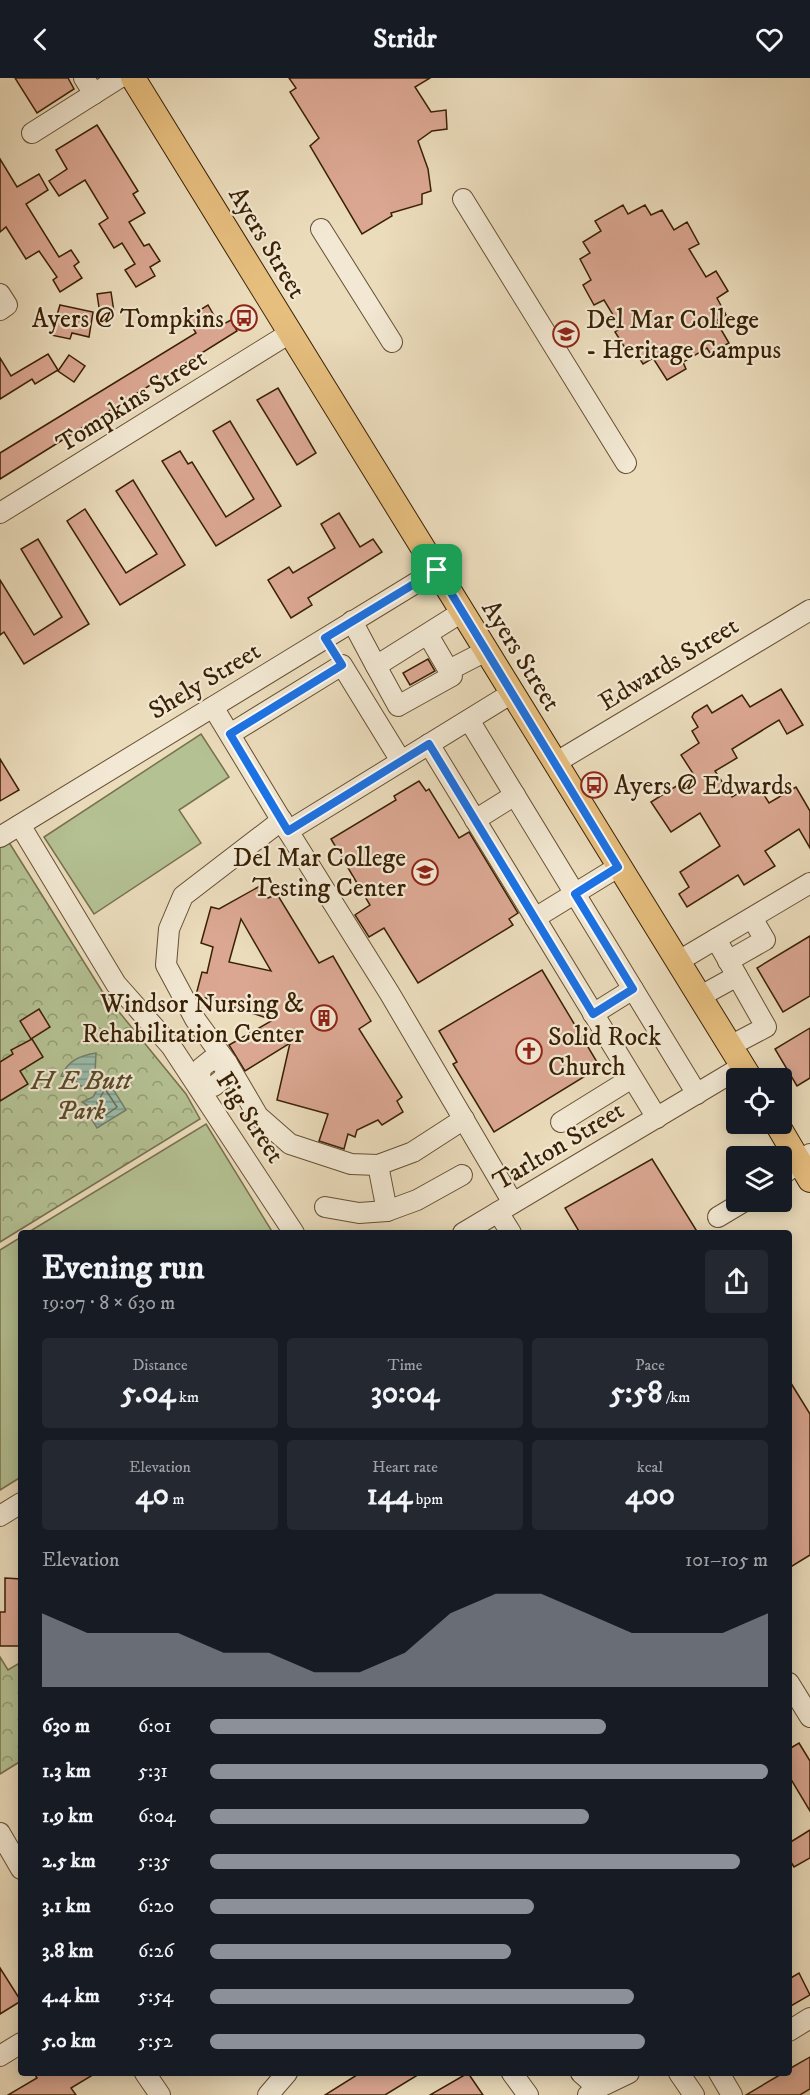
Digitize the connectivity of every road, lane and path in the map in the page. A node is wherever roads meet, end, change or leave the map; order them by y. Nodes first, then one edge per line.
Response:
1 (119, 78) edge
2 (133, 78) edge
3 (89, 86) edge
4 (32, 133) dead end
5 (463, 199) dead end
6 (321, 229) dead end
7 (290, 333) junction
8 (392, 342) dead end
9 (626, 463) dead end
10 (0, 513) edge
11 (437, 570) junction
12 (810, 610) edge
13 (462, 612) junction
14 (352, 621) junction
15 (428, 635) junction
16 (325, 638) junction
17 (486, 651) junction
18 (342, 665) junction
19 (376, 666) junction
20 (449, 670) junction
21 (512, 693) junction
22 (213, 707) junction
23 (469, 720) junction
24 (230, 734) junction
25 (429, 744) junction
26 (401, 761) junction
27 (555, 763) junction
28 (515, 795) junction
29 (475, 820) junction
30 (20, 825) junction
31 (285, 825) junction
32 (0, 837) edge
33 (618, 867) junction
34 (810, 883) edge
35 (575, 894) junction
36 (535, 918) junction
37 (752, 918) junction
38 (716, 939) junction
39 (677, 962) junction
40 (732, 969) junction
41 (633, 989) junction
42 (699, 997) junction
43 (593, 1014) junction
44 (730, 1046) junction
45 (227, 1063) junction
46 (744, 1068) edge
47 (632, 1078) junction
48 (726, 1081) edge
49 (199, 1087) junction
50 (697, 1094) junction
51 (657, 1118) junction
52 (464, 1119) junction
53 (561, 1122) dead end
54 (782, 1134) edge
55 (378, 1165) junction
56 (800, 1167) edge
57 (462, 1175) dead end
58 (325, 1207) dead end
59 (506, 1208) junction
60 (387, 1211) junction
61 (726, 1212) edge
62 (718, 1217) dead end
63 (292, 1230) edge
64 (468, 1230) edge
65 (510, 1230) edge
66 (18, 1505) edge
67 (0, 1516) edge
68 (792, 1688) edge
69 (802, 1705) edge
70 (0, 1833) edge
71 (18, 1864) edge
72 (810, 2018) edge
73 (792, 2029) edge
74 (18, 2045) edge
75 (0, 2056) edge
76 (147, 2076) edge
77 (284, 2076) edge
78 (514, 2076) edge
79 (583, 2076) edge
80 (623, 2076) edge
81 (681, 2076) edge
82 (721, 2076) edge
83 (593, 2091) edge
84 (693, 2094) edge
85 (160, 2095) edge
86 (268, 2095) edge
87 (528, 2095) edge
88 (731, 2095) edge

1 - 3 street
2 - 7 main road, Ayers Street
3 - 4 street
5 - 9 street
6 - 8 street
7 - 10 street, Tompkins Street
7 - 11 main road, Ayers Street
11 - 13 main road, Ayers Street
11 - 14 street, Shely Street
12 - 27 street, Edwards Street
13 - 15 street
13 - 17 main road, Ayers Street
14 - 16 street, Shely Street
14 - 19 street
15 - 19 street
15 - 20 street
16 - 18 street
16 - 22 street, Shely Street
17 - 20 street
17 - 21 main road, Ayers Street
18 - 24 street
18 - 26 street
19 - 20 street
21 - 23 street
21 - 27 main road, Ayers Street
22 - 24 street
22 - 30 street, Shely Street
23 - 25 street
23 - 28 street
24 - 31 street
25 - 26 street
25 - 29 street
26 - 31 street
27 - 33 main road, Ayers Street
28 - 29 street
28 - 35 street
29 - 36 street
30 - 32 street, Shely Street
30 - 49 street, Fig Street
31 - 45 street
31 - 52 street
33 - 35 street
33 - 39 main road, Ayers Street
34 - 37 street
35 - 36 street
35 - 41 street
36 - 43 street
37 - 38 street
37 - 40 street
38 - 39 street
38 - 40 street
39 - 42 main road, Ayers Street
40 - 42 street
40 - 44 street
41 - 43 street
41 - 50 street
42 - 44 main road, Ayers Street
43 - 47 street
44 - 46 main road, Ayers Street
45 - 49 street
45 - 55 street
47 - 51 street
47 - 53 street
48 - 50 street, Tarlton Street
49 - 63 street, Fig Street
50 - 51 street, Tarlton Street
51 - 59 street, Tarlton Street
52 - 55 street
52 - 59 street
54 - 56 main road
55 - 60 street
57 - 60 street
58 - 60 street
59 - 64 street, Tarlton Street
59 - 65 street
61 - 62 street
66 - 67 street
68 - 69 street
70 - 71 street
72 - 73 street
74 - 75 street
76 - 85 street
77 - 86 street
78 - 87 street
79 - 83 street
80 - 83 street
81 - 84 street
82 - 88 street

